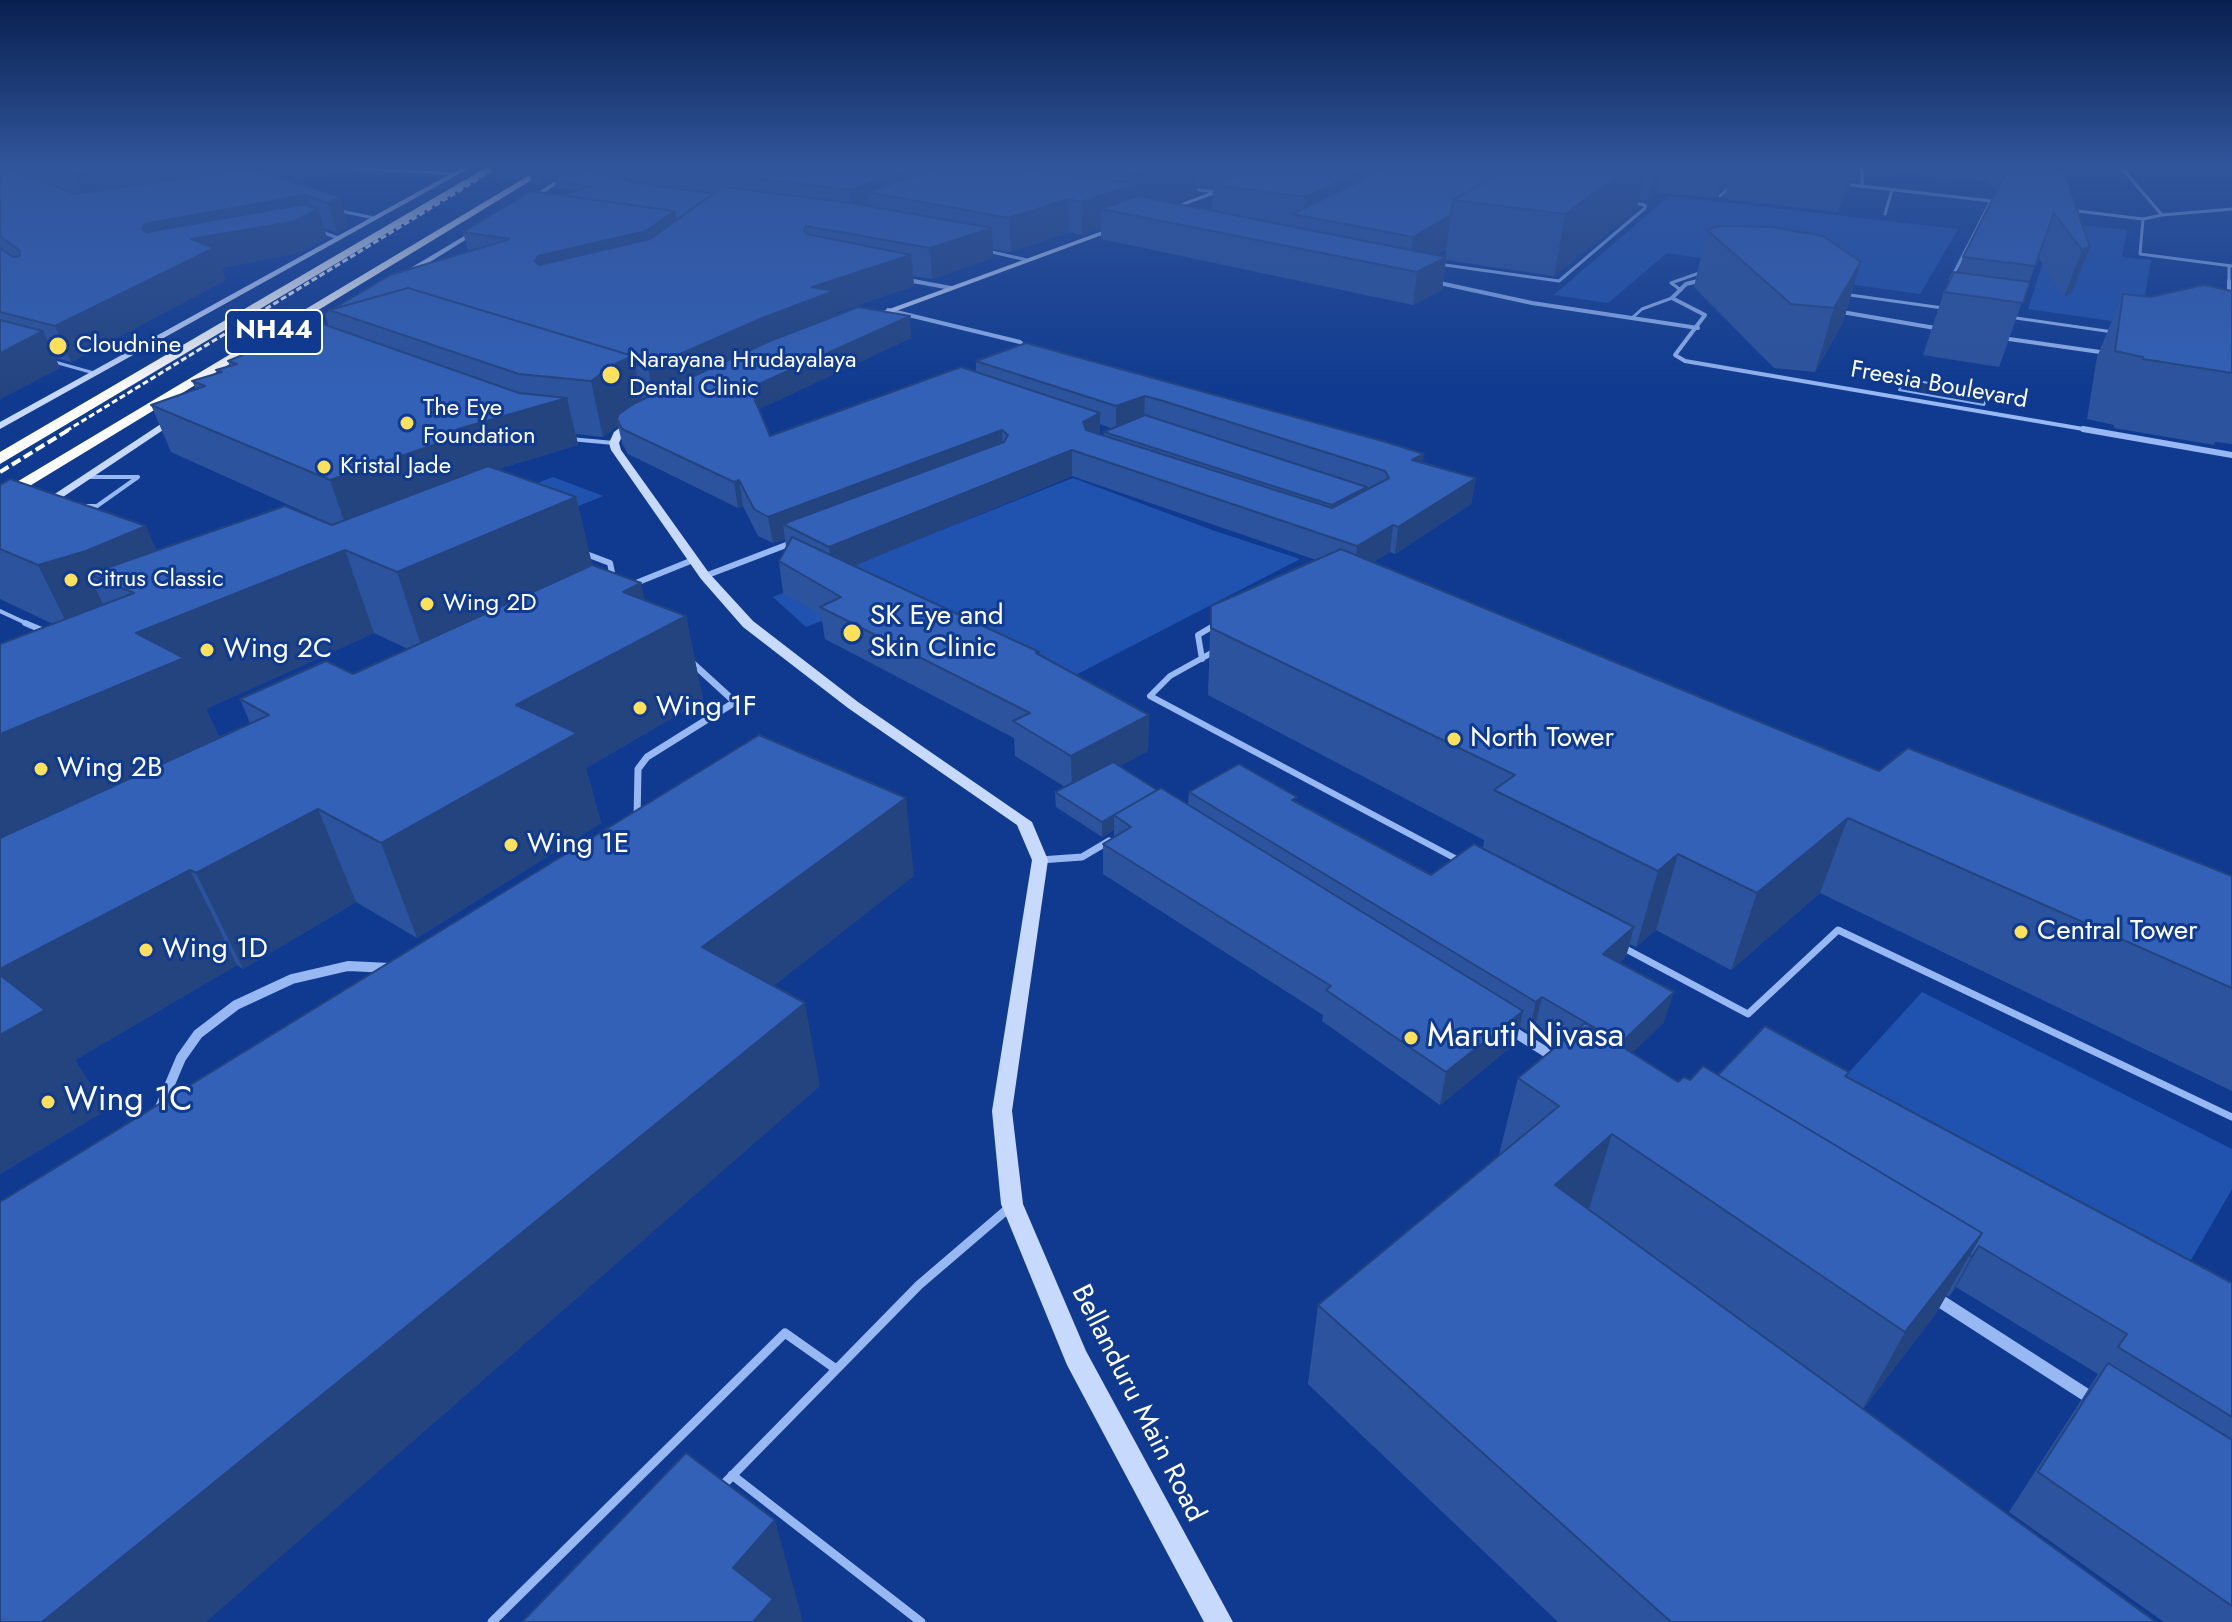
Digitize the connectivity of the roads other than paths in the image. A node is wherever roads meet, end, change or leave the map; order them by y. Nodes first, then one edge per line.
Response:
1 (330, 243) edge
2 (367, 243) edge
3 (423, 243) edge
4 (457, 243) edge
5 (1076, 243) edge
6 (1604, 243) edge
7 (1970, 243) edge
8 (2141, 243) edge
9 (971, 248) edge
10 (1444, 255) edge
11 (1027, 260) junction
12 (2230, 266) edge
13 (1710, 271) edge
14 (905, 279) edge
15 (1718, 279) edge
16 (1427, 280) edge
17 (390, 284) edge
18 (951, 288) junction
19 (1681, 290) junction
20 (1945, 291) edge
21 (1842, 293) edge
22 (1672, 298) junction
23 (1828, 304) edge
24 (2229, 307) edge
25 (1949, 309) edge
26 (888, 310) junction
27 (2010, 317) edge
28 (1632, 318) junction
29 (862, 321) edge
30 (1698, 328) junction
31 (1948, 330) edge
32 (2116, 333) edge
33 (1995, 337) edge
34 (2118, 354) edge
35 (1028, 355) edge
36 (48, 360) edge
37 (94, 373) junction
38 (185, 411) edge
39 (645, 416) edge
40 (0, 426) edge
41 (559, 438) edge
42 (614, 443) junction
43 (2232, 455) edge
44 (0, 459) edge
45 (86, 477) junction
46 (0, 499) edge
47 (43, 506) junction
48 (57, 506) edge
49 (71, 506) edge
50 (15, 515) edge
51 (809, 536) edge
52 (569, 547) dead end
53 (699, 568) junction
54 (628, 585) edge
55 (615, 590) edge
56 (0, 611) edge
57 (1224, 620) edge
58 (48, 633) edge
59 (1229, 643) edge
60 (674, 648) edge
61 (1202, 659) junction
62 (631, 828) edge
63 (1121, 834) edge
64 (1040, 860) junction
65 (1470, 866) edge
66 (1609, 940) edge
67 (399, 968) edge
68 (1494, 1019) edge
69 (1561, 1062) edge
70 (2232, 1117) edge
71 (146, 1119) edge
72 (1012, 1204) junction
73 (1924, 1291) edge
74 (836, 1369) junction
75 (2098, 1403) edge
76 (732, 1475) junction
77 (711, 1498) edge
78 (492, 1622) edge
79 (921, 1622) edge
80 (1219, 1622) edge

1 - 37 street
2 - 44 highway, NH44
3 - 46 highway, NH44
4 - 17 street
5 - 11 street
6 - 10 lane
7 - 20 street
8 - 12 street
9 - 11 street
11 - 18 street
12 - 24 street
13 - 19 lane
14 - 18 street
15 - 19 street
16 - 28 street
18 - 26 street
19 - 22 street
21 - 25 lane
22 - 28 lane
22 - 30 street
23 - 31 street, Freesia Boulevard
26 - 29 street
26 - 35 street
27 - 32 lane
28 - 30 street
30 - 43 street, Freesia Boulevard
33 - 34 street
36 - 37 lane
37 - 40 street
38 - 45 street
39 - 42 street
41 - 42 lane
42 - 53 street
45 - 47 street
45 - 49 lane
47 - 48 lane
47 - 50 street
51 - 53 street
52 - 55 street
53 - 54 street
53 - 64 street
56 - 58 lane
57 - 61 lane
59 - 61 lane
60 - 62 street
61 - 65 lane
63 - 64 street
64 - 72 street, Bellanduru Main Road
66 - 70 lane
67 - 71 street
68 - 69 street
72 - 74 lane
72 - 80 street, Bellanduru Main Road
73 - 75 street
74 - 76 lane
74 - 78 lane
76 - 77 lane
76 - 79 lane

